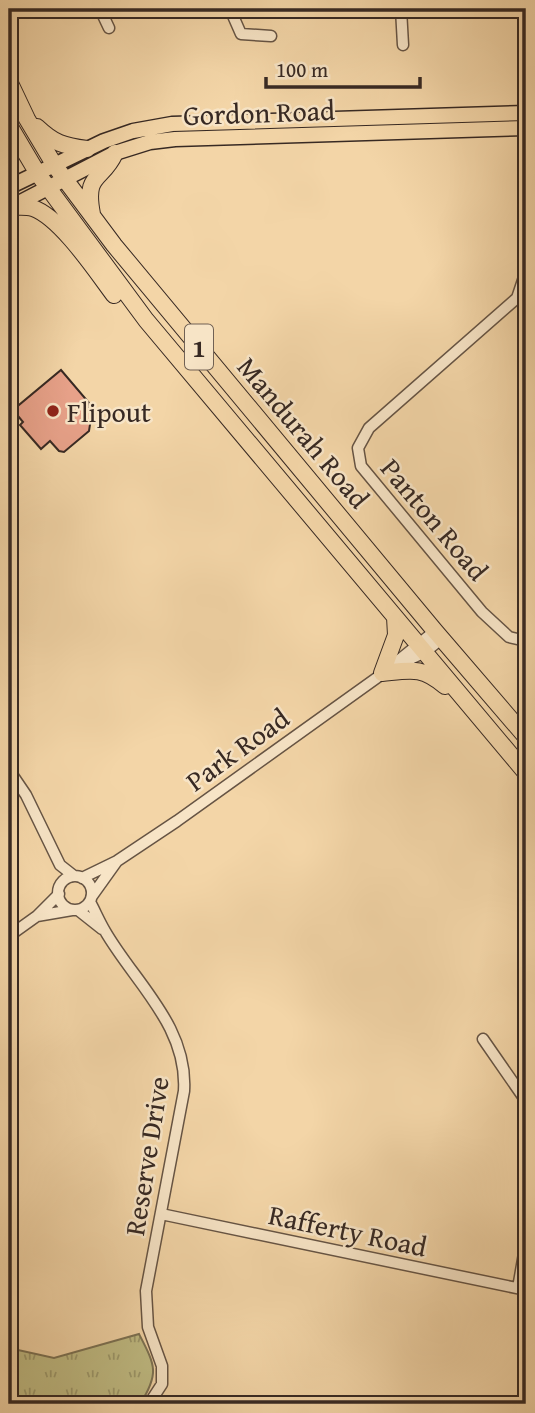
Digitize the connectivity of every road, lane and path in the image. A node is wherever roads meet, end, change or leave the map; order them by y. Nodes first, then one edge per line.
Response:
1 (100, 9) edge
2 (230, 9) edge
3 (401, 9) edge
4 (109, 28) dead end
5 (271, 36) dead end
6 (403, 45) dead end
7 (9, 81) edge
8 (526, 113) edge
9 (323, 118) junction
10 (27, 119) junction
11 (253, 120) junction
12 (9, 125) edge
13 (526, 128) edge
14 (324, 134) junction
15 (254, 136) junction
16 (87, 149) junction
17 (115, 153) junction
18 (55, 166) junction
19 (38, 174) junction
20 (64, 180) junction
21 (9, 187) edge
22 (48, 188) junction
23 (10, 208) edge
24 (93, 217) junction
25 (526, 259) edge
26 (146, 320) junction
27 (396, 617) junction
28 (438, 635) junction
29 (526, 641) edge
30 (422, 648) junction
31 (382, 673) junction
32 (470, 706) junction
33 (526, 737) edge
34 (9, 770) edge
35 (526, 773) edge
36 (117, 861) junction
37 (60, 865) junction
38 (78, 877) junction
39 (59, 891) junction
40 (91, 899) junction
41 (75, 910) junction
42 (37, 916) junction
43 (104, 930) junction
44 (9, 936) edge
45 (483, 1039) dead end
46 (526, 1101) edge
47 (161, 1214) junction
48 (526, 1242) edge
49 (522, 1289) edge
50 (149, 1404) edge

1 - 4 street
2 - 5 street
3 - 6 street
7 - 10 highway, Mandurah Road / 1
8 - 9 main road, Gordon Road
9 - 11 main road, Gordon Road
9 - 14 main road
10 - 16 highway
10 - 18 highway, Mandurah Road / 1
11 - 15 main road
11 - 16 main road, Gordon Road
12 - 19 highway, Mandurah Road / 1
13 - 14 main road, Gordon Road
14 - 15 main road, Gordon Road
15 - 17 main road, Gordon Road
16 - 18 main road, Gordon Road
17 - 20 main road, Gordon Road
17 - 24 highway
18 - 19 main road, Gordon Road
18 - 20 highway, Mandurah Road / 1
19 - 21 main road, Gordon Road
19 - 22 highway, Mandurah Road / 1
20 - 22 main road, Gordon Road
20 - 24 highway, Mandurah Road / 1
22 - 23 main road, Gordon Road
22 - 26 highway, Mandurah Road / 1
23 - 26 highway
24 - 28 highway, Mandurah Road / 1
25 - 29 street, Panton Road
26 - 27 highway, Mandurah Road / 1
27 - 30 highway, Mandurah Road / 1
27 - 31 highway
28 - 30 street, Park Road
28 - 33 highway, Mandurah Road / 1
30 - 31 street, Park Road
30 - 32 highway, Mandurah Road / 1
31 - 32 highway
31 - 36 street, Park Road
32 - 35 highway, Mandurah Road / 1
34 - 37 street
36 - 38 street, Park Road
36 - 40 street, Park Road
37 - 38 street
37 - 39 street
38 - 39 street
38 - 40 street
39 - 41 street
39 - 42 street
40 - 41 street
40 - 43 street, Reserve Drive
41 - 42 street
41 - 43 street, Reserve Drive
42 - 44 street
43 - 47 street, Reserve Drive
45 - 46 street
47 - 49 street, Rafferty Road
47 - 50 street, Reserve Drive
48 - 49 street

